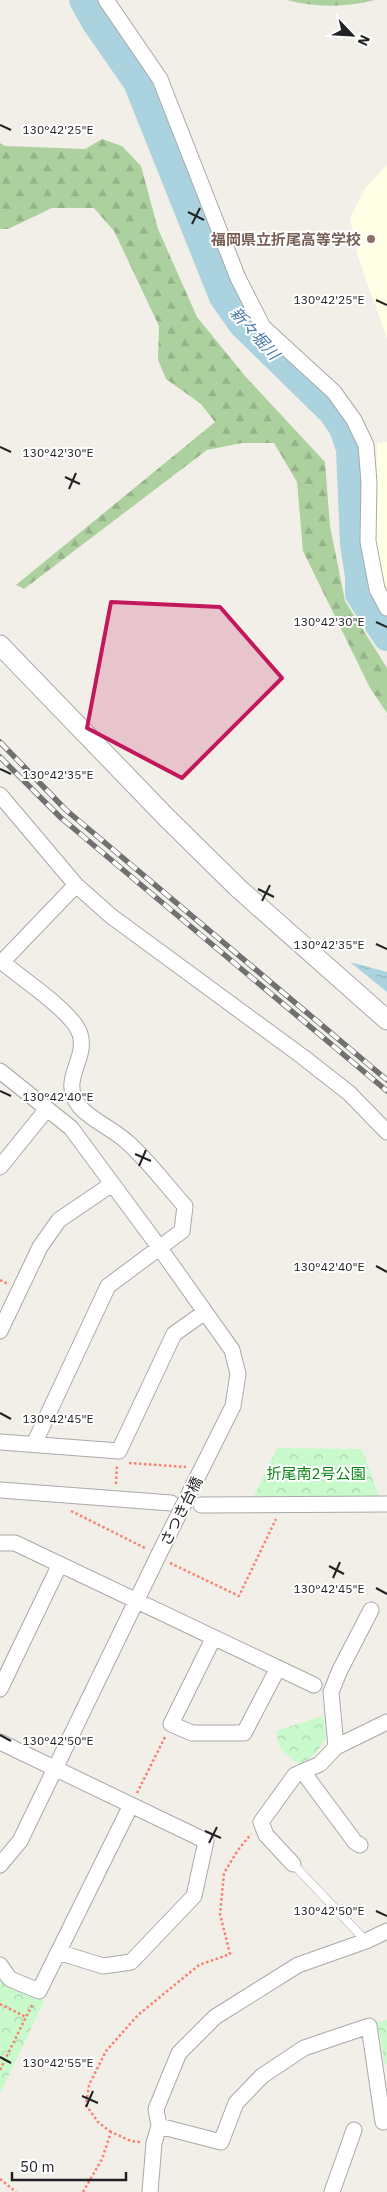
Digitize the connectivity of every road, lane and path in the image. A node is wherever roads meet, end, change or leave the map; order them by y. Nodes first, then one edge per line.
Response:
1 (106, 0) edge
2 (387, 608) edge
3 (0, 645) edge
4 (0, 794) edge
5 (76, 885) junction
6 (387, 1020) edge
7 (0, 1071) edge
8 (47, 1108) junction
9 (387, 1132) edge
10 (0, 1167) edge
11 (112, 1184) junction
12 (159, 1247) junction
13 (205, 1312) junction
14 (0, 1331) edge
15 (0, 1442) edge
16 (34, 1444) junction
17 (117, 1462) dead end
18 (126, 1463) dead end
19 (197, 1467) junction
20 (0, 1490) edge
21 (115, 1498) junction
22 (171, 1503) dead end
23 (387, 1504) edge
24 (201, 1505) dead end
25 (68, 1510) dead end
26 (279, 1513) dead end
27 (0, 1542) edge
28 (159, 1555) junction
29 (60, 1564) junction
30 (135, 1602) junction
31 (371, 1610) dead end
32 (213, 1639) junction
33 (278, 1668) junction
34 (314, 1685) dead end
35 (0, 1689) edge
36 (387, 1722) edge
37 (171, 1724) junction
38 (0, 1742) edge
39 (336, 1747) junction
40 (55, 1768) junction
41 (303, 1772) junction
42 (130, 1805) junction
43 (261, 1822) junction
44 (360, 1845) dead end
45 (293, 1864) joint
46 (0, 1865) edge
47 (387, 1931) edge
48 (366, 1941) junction
49 (58, 1952) junction
50 (0, 1965) edge
51 (39, 1991) junction
52 (0, 2004) edge
53 (26, 2017) junction
54 (0, 2070) edge
55 (383, 2122) dead end
56 (158, 2126) junction
57 (354, 2130) dead end
58 (110, 2132) junction
59 (154, 2144) junction
60 (0, 2179) edge
61 (16, 2192) edge
62 (83, 2192) edge
63 (150, 2192) edge
64 (332, 2192) edge

1 - 2 street
3 - 6 street
4 - 5 street
5 - 9 street
5 - 12 street
7 - 8 street, さつき台橋
8 - 10 street
8 - 11 street, さつき台橋
11 - 12 street, さつき台橋
11 - 14 street
12 - 13 street, さつき台橋
12 - 16 street
13 - 16 street
13 - 19 street, さつき台橋
15 - 16 street
17 - 21 path
18 - 19 path
19 - 28 street, さつき台橋, bridge
20 - 21 street
21 - 22 street
23 - 24 street
25 - 28 path
26 - 28 path
27 - 29 street
28 - 30 street, さつき台橋
29 - 30 street
29 - 35 street
30 - 32 street
30 - 40 street, さつき台橋
31 - 39 street
32 - 33 street
32 - 37 street
33 - 34 street
33 - 37 street
36 - 39 street
37 - 42 path
38 - 40 street
39 - 41 street
40 - 42 street
40 - 46 street, さつき台橋
41 - 43 street
41 - 44 street
42 - 49 street
42 - 49 street
43 - 45 street
43 - 58 path
45 - 48 lane
47 - 48 street
48 - 56 street
49 - 51 street
50 - 51 street
51 - 53 path
52 - 53 path
53 - 54 path
55 - 56 street
56 - 59 street
57 - 64 street
58 - 59 path
58 - 62 path
59 - 63 street
60 - 61 path

